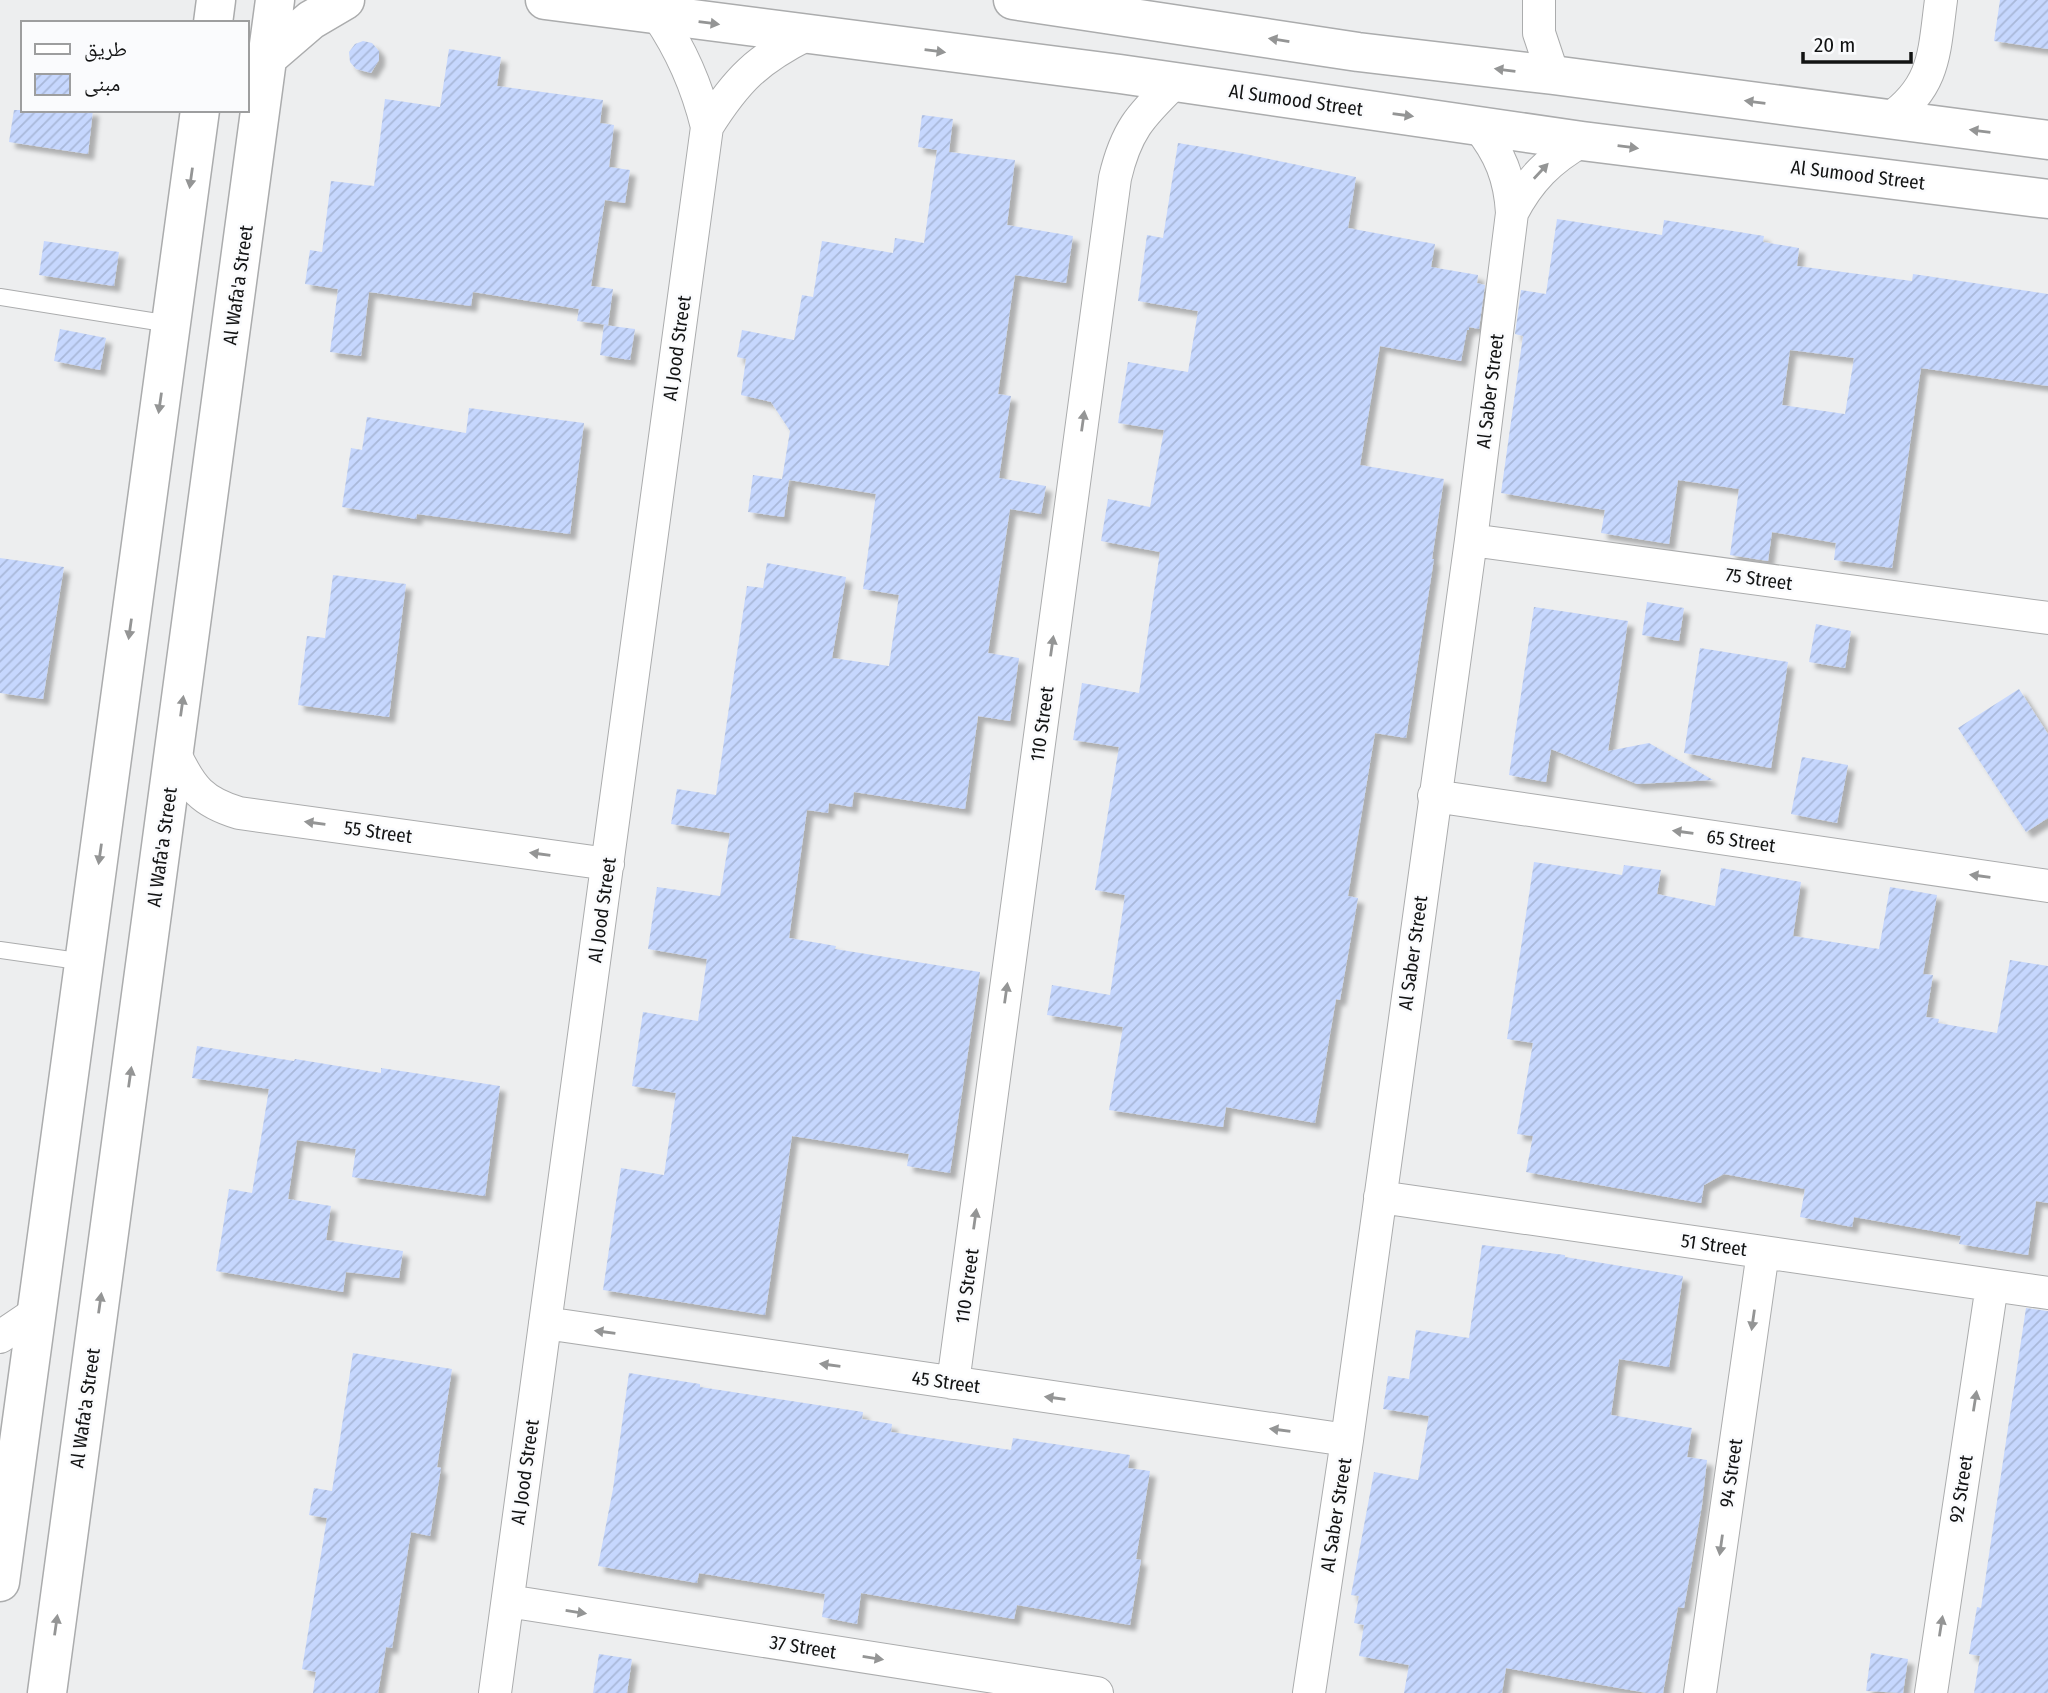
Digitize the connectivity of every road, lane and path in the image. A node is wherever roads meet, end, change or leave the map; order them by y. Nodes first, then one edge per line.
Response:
1 (216, 0) edge
2 (275, 0) edge
3 (345, 0) edge
4 (545, 0) edge
5 (1013, 0) edge
6 (1539, 0) edge
7 (1941, 0) edge
8 (1117, 7) edge
9 (658, 16) junction
10 (213, 21) edge
11 (808, 34) junction
12 (268, 57) junction
13 (1553, 75) junction
14 (1174, 83) junction
15 (200, 112) edge
16 (1889, 119) junction
17 (1478, 126) junction
18 (707, 127) junction
19 (2048, 140) edge
20 (1582, 141) junction
21 (2048, 199) edge
22 (1513, 212) junction
23 (0, 297) edge
24 (170, 324) junction
25 (1471, 540) junction
26 (2048, 618) edge
27 (175, 754) junction
28 (1434, 796) junction
29 (608, 864) junction
30 (2048, 886) edge
31 (0, 950) edge
32 (85, 962) junction
33 (1380, 1197) junction
34 (1762, 1252) junction
35 (1992, 1285) junction
36 (2048, 1293) edge
37 (37, 1312) junction
38 (545, 1323) junction
39 (0, 1337) edge
40 (953, 1383) junction
41 (9, 1437) edge
42 (1348, 1440) junction
43 (0, 1582) edge
44 (508, 1601) junction
45 (47, 1693) edge
46 (495, 1693) edge
47 (1097, 1693) edge
48 (1309, 1693) edge
49 (1700, 1693) edge
50 (1931, 1693) edge

1 - 10 street
2 - 12 street, Al Wafa'a Street
3 - 12 street
4 - 9 street, Al Sumood Street
5 - 8 street
6 - 13 street
7 - 16 street
13 -> 8 street
9 -> 11 street, Al Sumood Street
9 - 18 street, Al Jood Street
11 -> 14 street, Al Sumood Street
11 - 18 street, Al Jood Street
27 -> 12 street, Al Wafa'a Street
16 -> 13 street
14 -> 17 street, Al Sumood Street
40 -> 14 street, 110 Street
15 -> 24 street
19 -> 16 street
17 - 20 street, Al Sumood Street
17 - 22 street, Al Saber Street
18 - 29 street, Al Jood Street
20 -> 21 street, Al Sumood Street
22 -> 20 street, Al Saber Street
22 - 25 street, Al Saber Street
23 - 24 lane
24 -> 32 street
25 - 26 street, 75 Street
25 - 28 street, Al Saber Street
29 -> 27 street, 55 Street
45 -> 27 street, Al Wafa'a Street
30 -> 28 street, 65 Street
28 - 33 street, Al Saber Street
29 - 38 street, Al Jood Street
31 - 32 lane
32 - 37 street
33 - 34 street, 51 Street
33 - 42 street, Al Saber Street
34 - 35 street, 51 Street
34 -> 49 street, 94 Street
35 - 36 street, 51 Street
50 -> 35 street, 92 Street
37 - 39 street
37 - 41 street
40 -> 38 street, 45 Street
38 - 44 street, Al Jood Street
42 -> 40 street, 45 Street
41 - 43 street
42 - 48 street, Al Saber Street
44 - 46 street, Al Jood Street
44 -> 47 street, 37 Street

